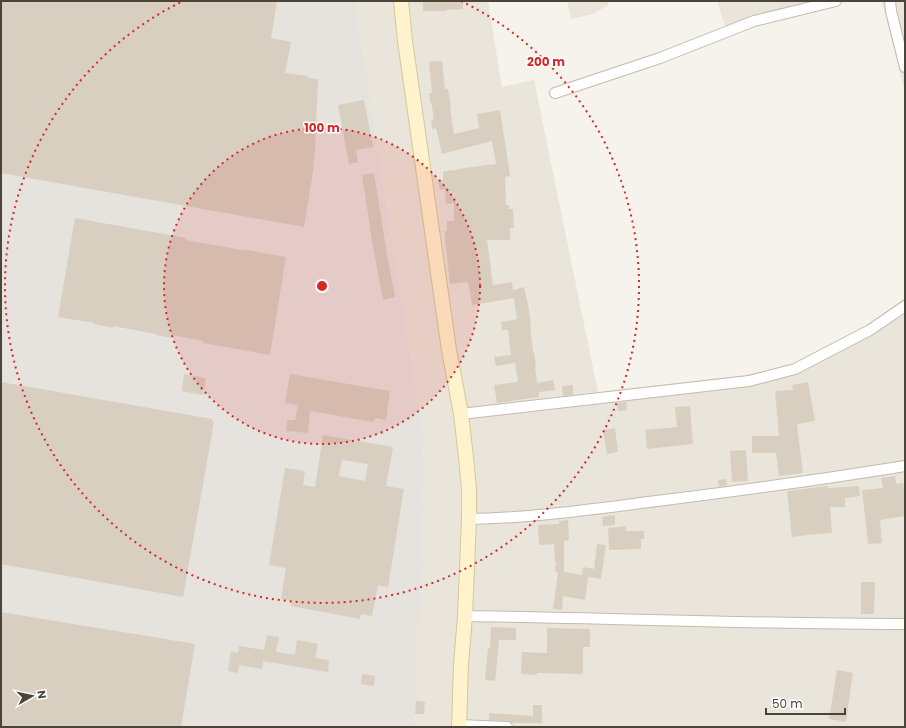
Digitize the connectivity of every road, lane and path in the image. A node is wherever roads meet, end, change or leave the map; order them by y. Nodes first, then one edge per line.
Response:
1 (401, 1) edge
2 (836, 1) edge
3 (890, 1) edge
4 (905, 67) edge
5 (555, 93) dead end
6 (905, 306) edge
7 (461, 414) junction
8 (905, 466) edge
9 (469, 519) junction
10 (465, 616) junction
11 (905, 624) edge
12 (459, 726) edge
13 (507, 727) edge

1 - 7 street
2 - 5 street
3 - 4 street
6 - 7 street
7 - 9 street
8 - 9 street
9 - 10 street
10 - 11 street
10 - 12 street
12 - 13 street

